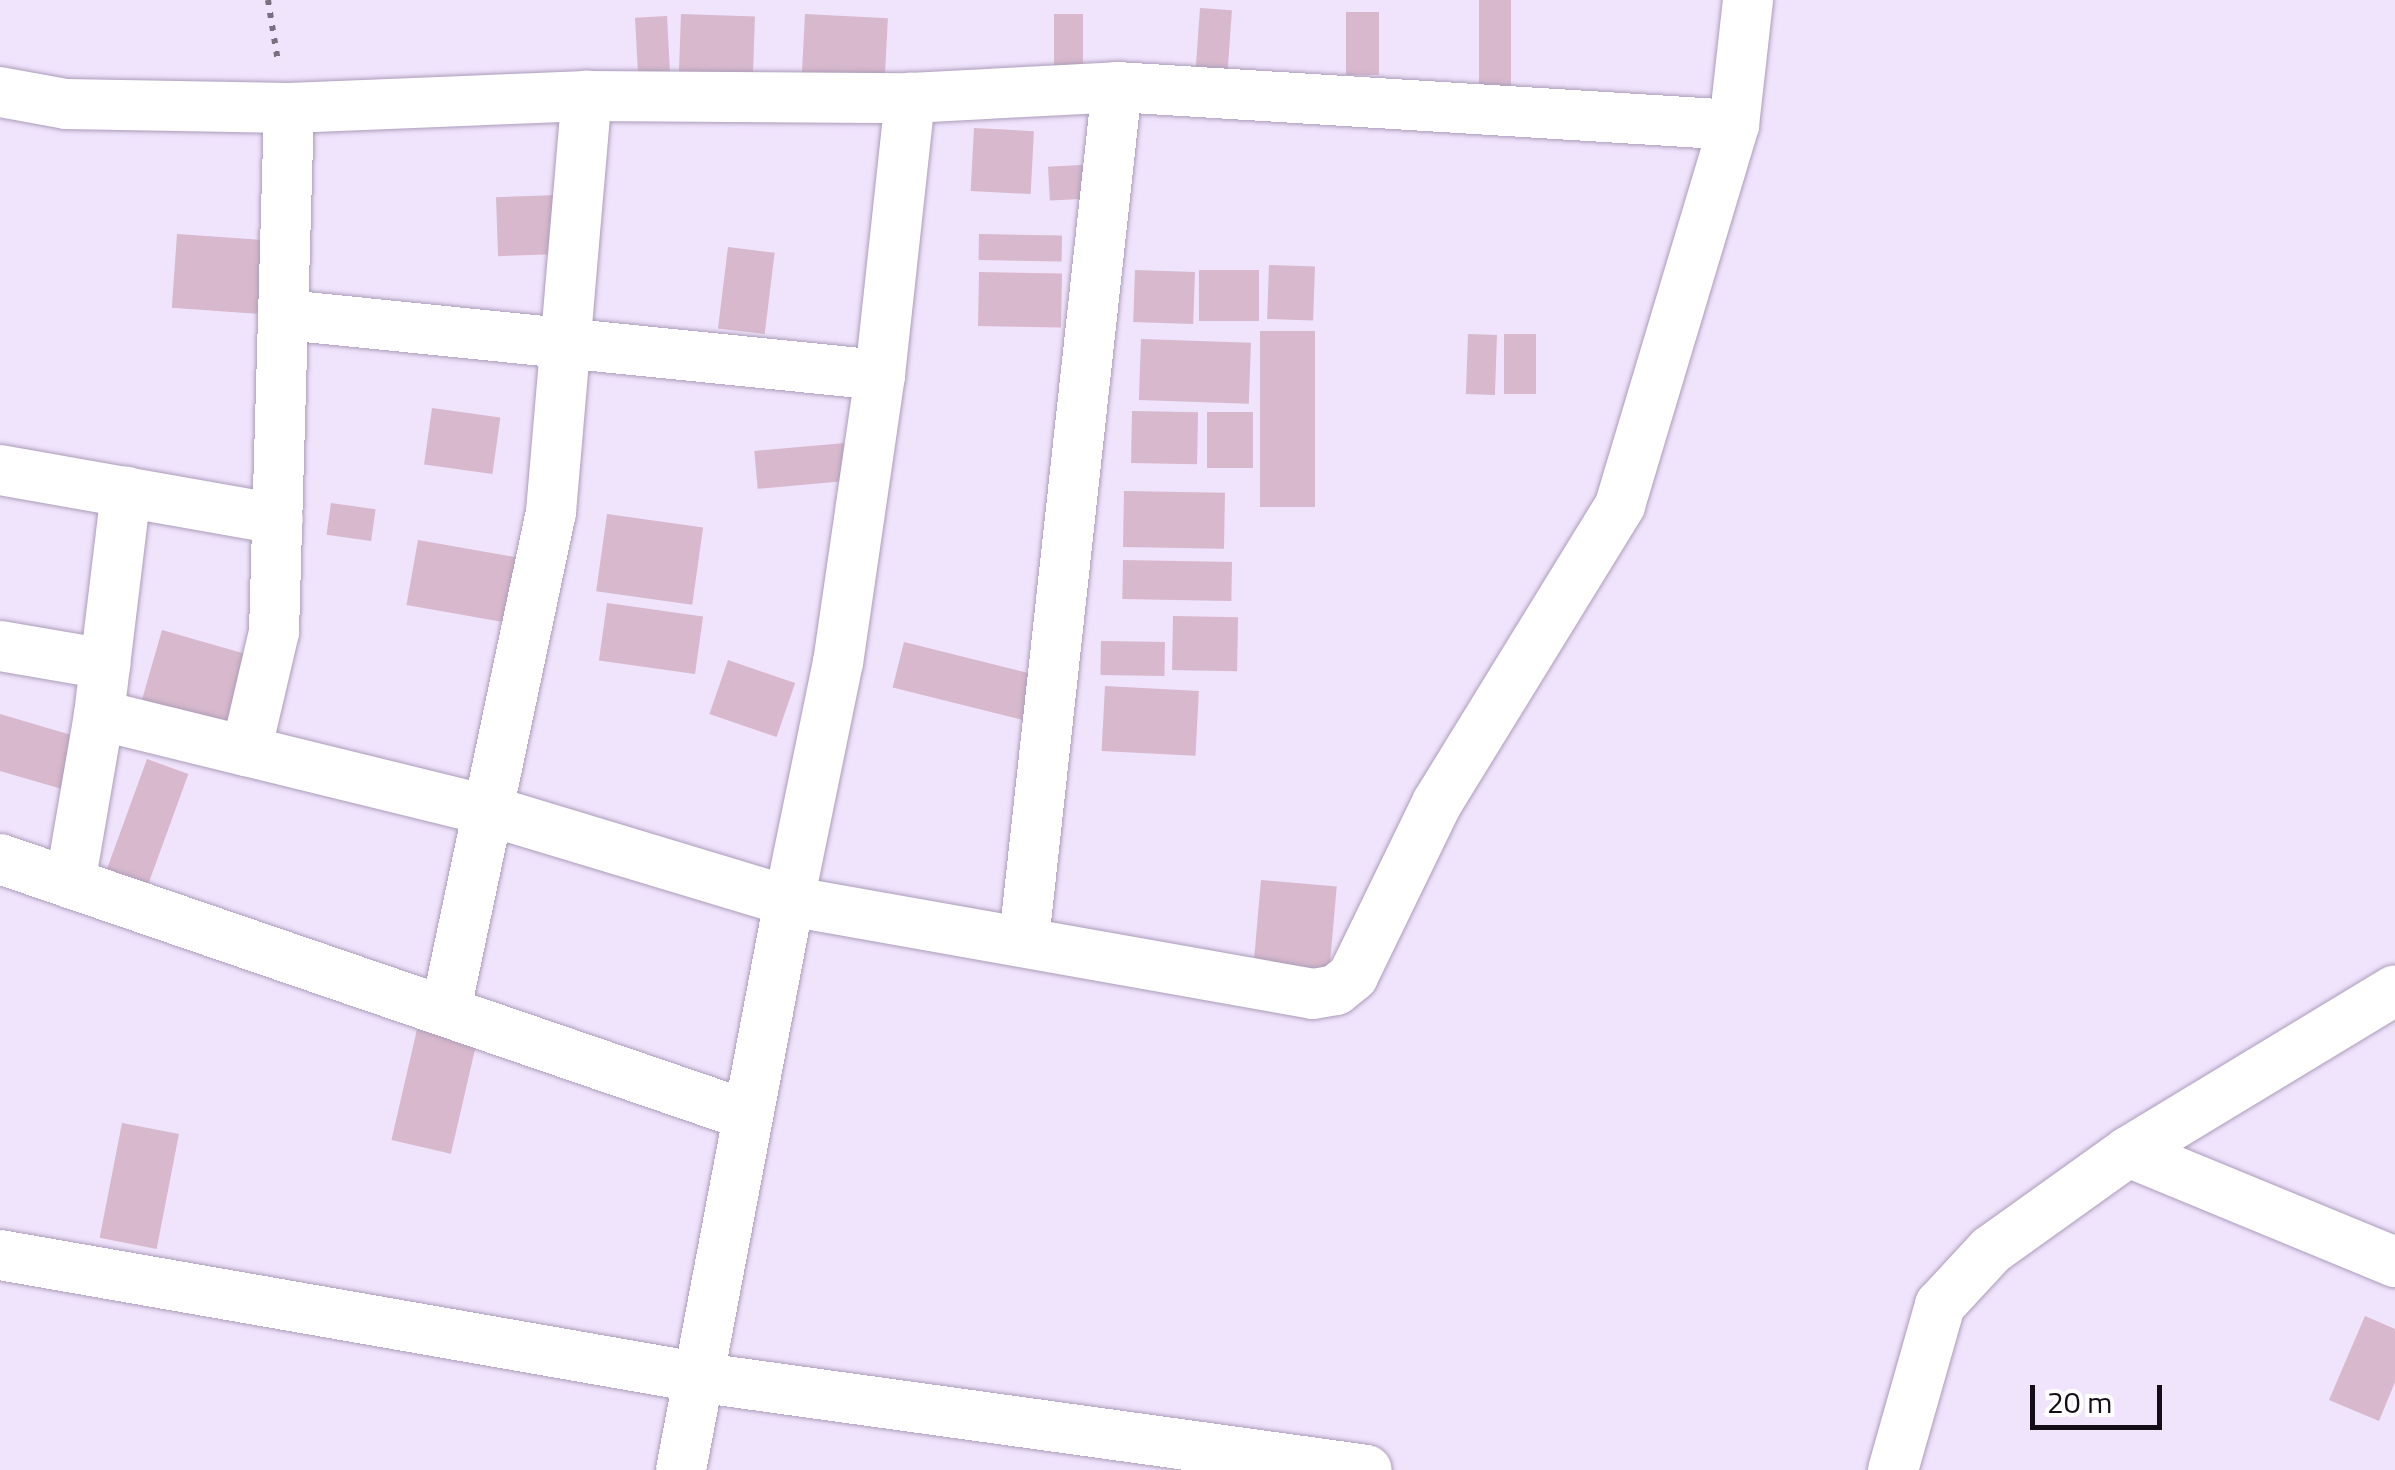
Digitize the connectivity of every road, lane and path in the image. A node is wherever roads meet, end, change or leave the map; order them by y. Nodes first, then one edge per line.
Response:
1 (268, 0) edge
2 (1748, 0) edge
3 (1117, 86) junction
4 (0, 92) edge
5 (587, 96) junction
6 (910, 98) junction
7 (290, 108) junction
8 (1734, 125) junction
9 (286, 315) junction
10 (564, 348) junction
11 (880, 375) junction
12 (0, 470) edge
13 (126, 492) junction
14 (278, 518) junction
15 (0, 646) edge
16 (105, 664) junction
17 (99, 716) junction
18 (246, 752) junction
19 (490, 811) junction
20 (0, 858) edge
21 (70, 883) junction
22 (789, 901) junction
23 (1024, 940) junction
24 (2395, 990) edge
25 (446, 1009) junction
26 (747, 1115) junction
27 (2128, 1152) junction
28 (0, 1255) edge
29 (2395, 1262) edge
30 (696, 1378) junction
31 (681, 1470) edge
32 (1368, 1470) edge
33 (1893, 1470) edge

1 - 7 path
2 - 8 street
3 - 6 street
3 - 8 street
3 - 23 street
4 - 7 street
5 - 6 street
5 - 7 street
5 - 10 street
6 - 11 street
7 - 9 street
8 - 23 street
9 - 10 street
9 - 14 street
10 - 11 street
10 - 19 street
11 - 22 street
12 - 13 street
13 - 14 street
13 - 16 street
14 - 18 street
15 - 16 street
16 - 17 street
17 - 18 street
17 - 21 street
18 - 19 street
19 - 22 street
19 - 25 street
20 - 21 street
21 - 25 street
22 - 23 street
22 - 26 street
24 - 27 street
25 - 26 street
26 - 30 street
27 - 29 street
27 - 33 street
28 - 30 street
30 - 31 street
30 - 32 street

